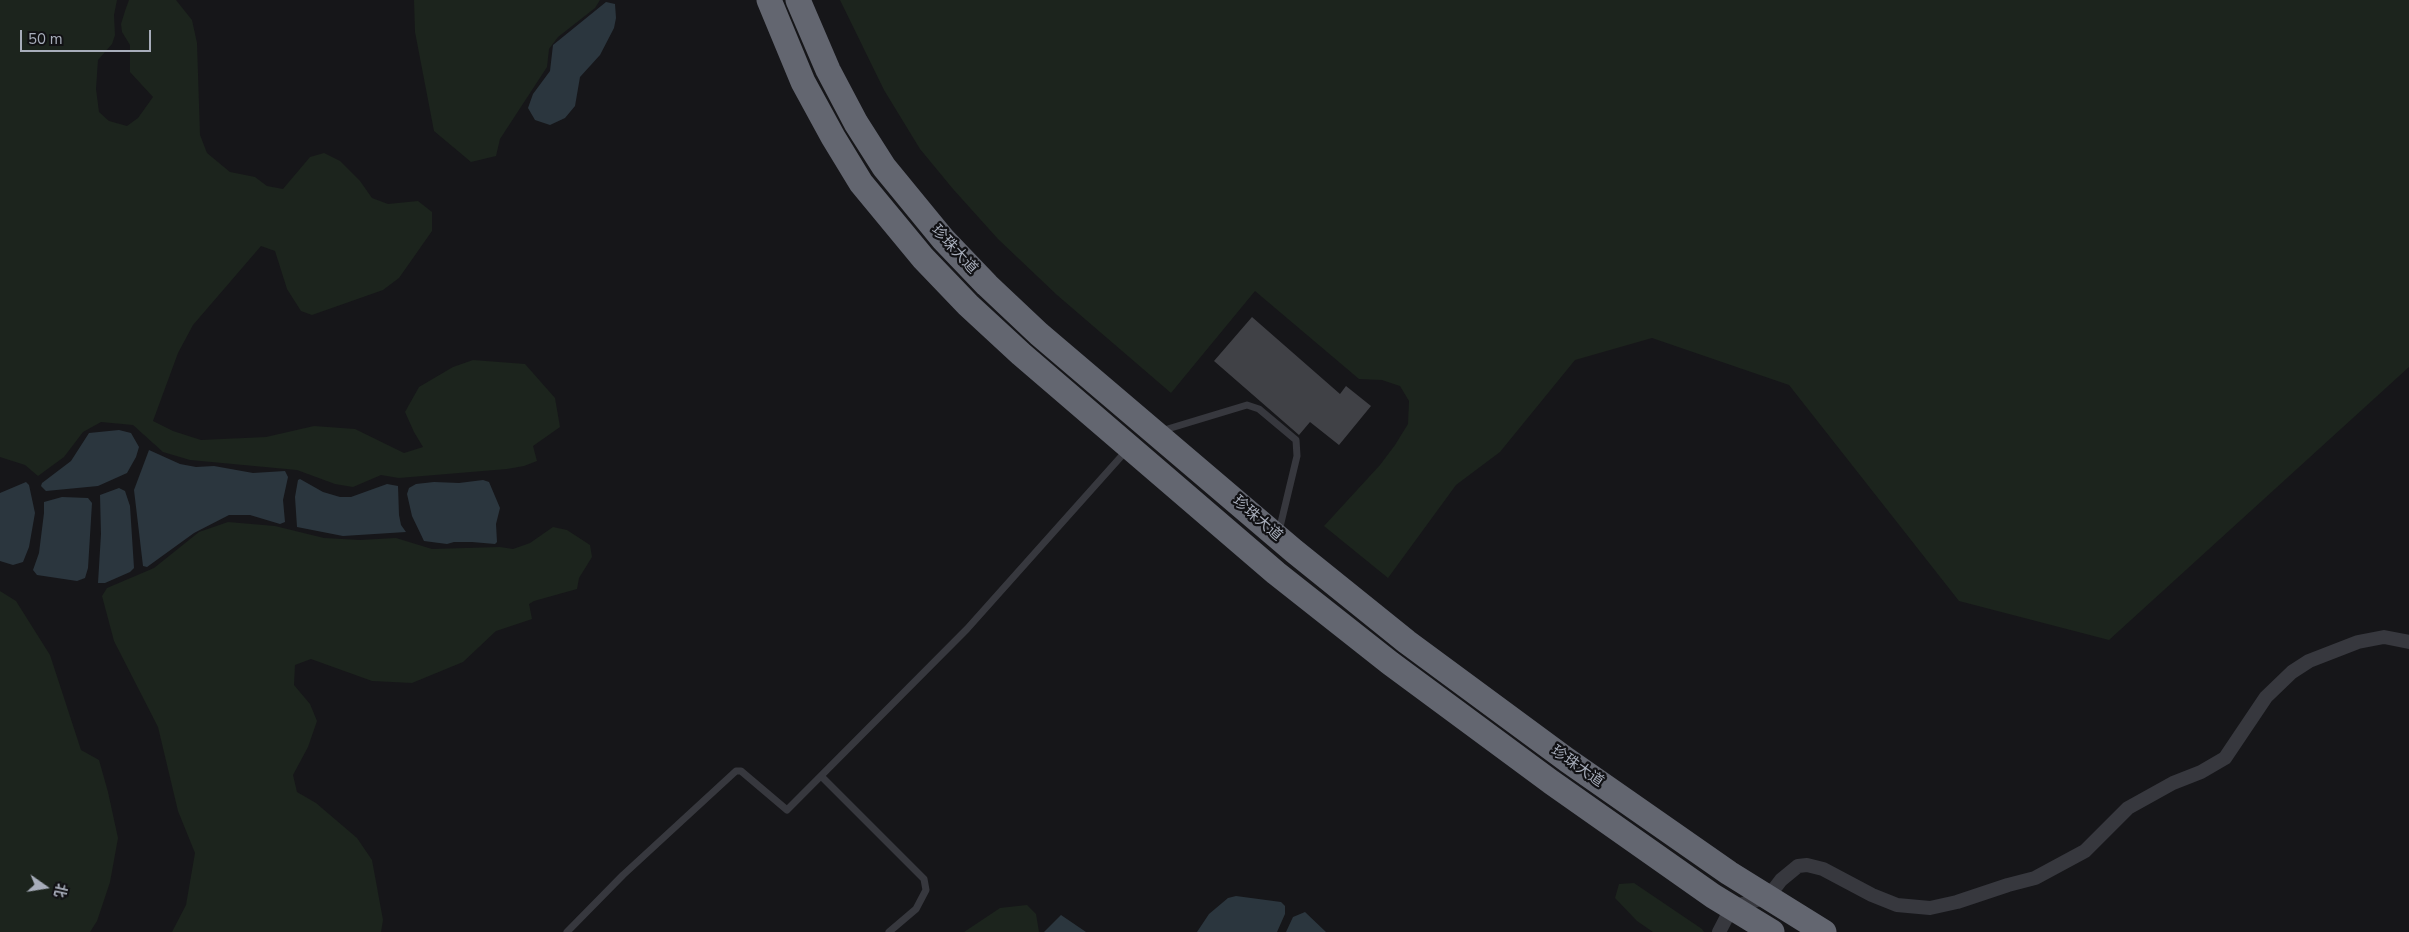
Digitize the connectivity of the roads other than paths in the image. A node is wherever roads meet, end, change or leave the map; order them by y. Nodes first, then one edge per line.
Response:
1 (769, 0) edge
2 (798, 0) edge
3 (1156, 434) junction
4 (1129, 447) junction
5 (1278, 538) junction
6 (2409, 642) edge
7 (821, 776) junction
8 (1768, 897) junction
9 (1732, 907) junction
10 (567, 932) edge
11 (889, 932) edge
12 (1719, 932) edge
13 (1772, 932) edge
14 (1824, 932) edge

1 - 4 highway, 珍珠大道
2 - 3 highway, 珍珠大道
3 - 5 highway, 珍珠大道
3 - 5 lane
4 - 7 lane
4 - 9 highway, 珍珠大道
5 - 8 highway, 珍珠大道
6 - 8 street
7 - 10 lane
7 - 11 lane
8 - 9 street
8 - 14 highway, 珍珠大道
9 - 12 street
9 - 13 highway, 珍珠大道

